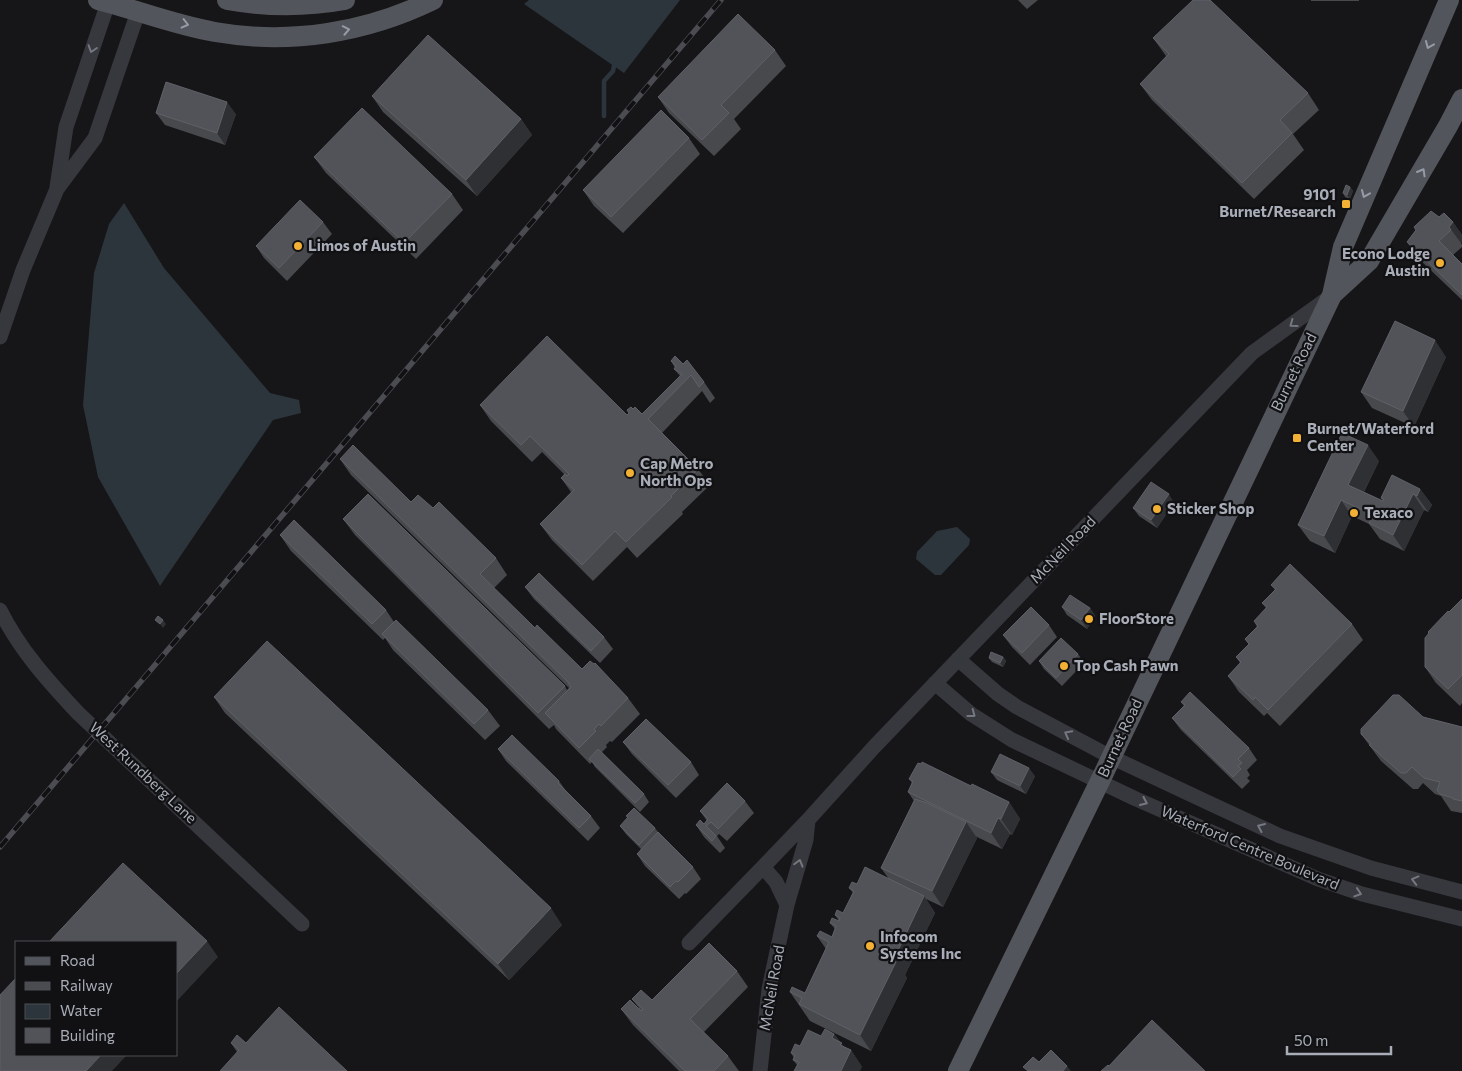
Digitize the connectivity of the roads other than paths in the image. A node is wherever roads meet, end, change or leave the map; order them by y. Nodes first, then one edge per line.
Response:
1 (227, 0) edge
2 (345, 0) edge
3 (433, 0) edge
4 (1448, 0) edge
5 (105, 1) edge
6 (139, 6) edge
7 (1462, 99) edge
8 (57, 189) junction
9 (1332, 295) junction
10 (0, 338) edge
11 (0, 610) edge
12 (958, 659) junction
13 (935, 683) junction
14 (1112, 757) junction
15 (1100, 781) junction
16 (808, 820) junction
17 (762, 867) junction
18 (1462, 892) edge
19 (787, 906) junction
20 (1462, 919) edge
21 (302, 924) dead end
22 (690, 943) dead end
23 (760, 1071) edge
24 (958, 1071) edge

1 - 2 main road
6 -> 3 main road
4 -> 9 main road, Burnet Road
5 - 6 main road
5 -> 8 street
6 - 8 street
9 -> 7 main road, Burnet Road
8 - 10 street
9 -> 12 street, McNeil Road
9 - 14 main road, Burnet Road
11 - 21 street, West Rundberg Lane
12 - 13 street, McNeil Road
14 -> 12 street, Waterford Centre Boulevard
13 -> 15 street, Waterford Centre Boulevard
13 - 16 street, McNeil Road
14 - 15 main road, Burnet Road
18 -> 14 street, Waterford Centre Boulevard
15 -> 20 street, Waterford Centre Boulevard
15 - 24 main road, Burnet Road
16 - 17 street, McNeil Road
19 -> 16 street, McNeil Road
17 - 19 street
17 - 22 street, McNeil Road
19 - 23 street, McNeil Road

